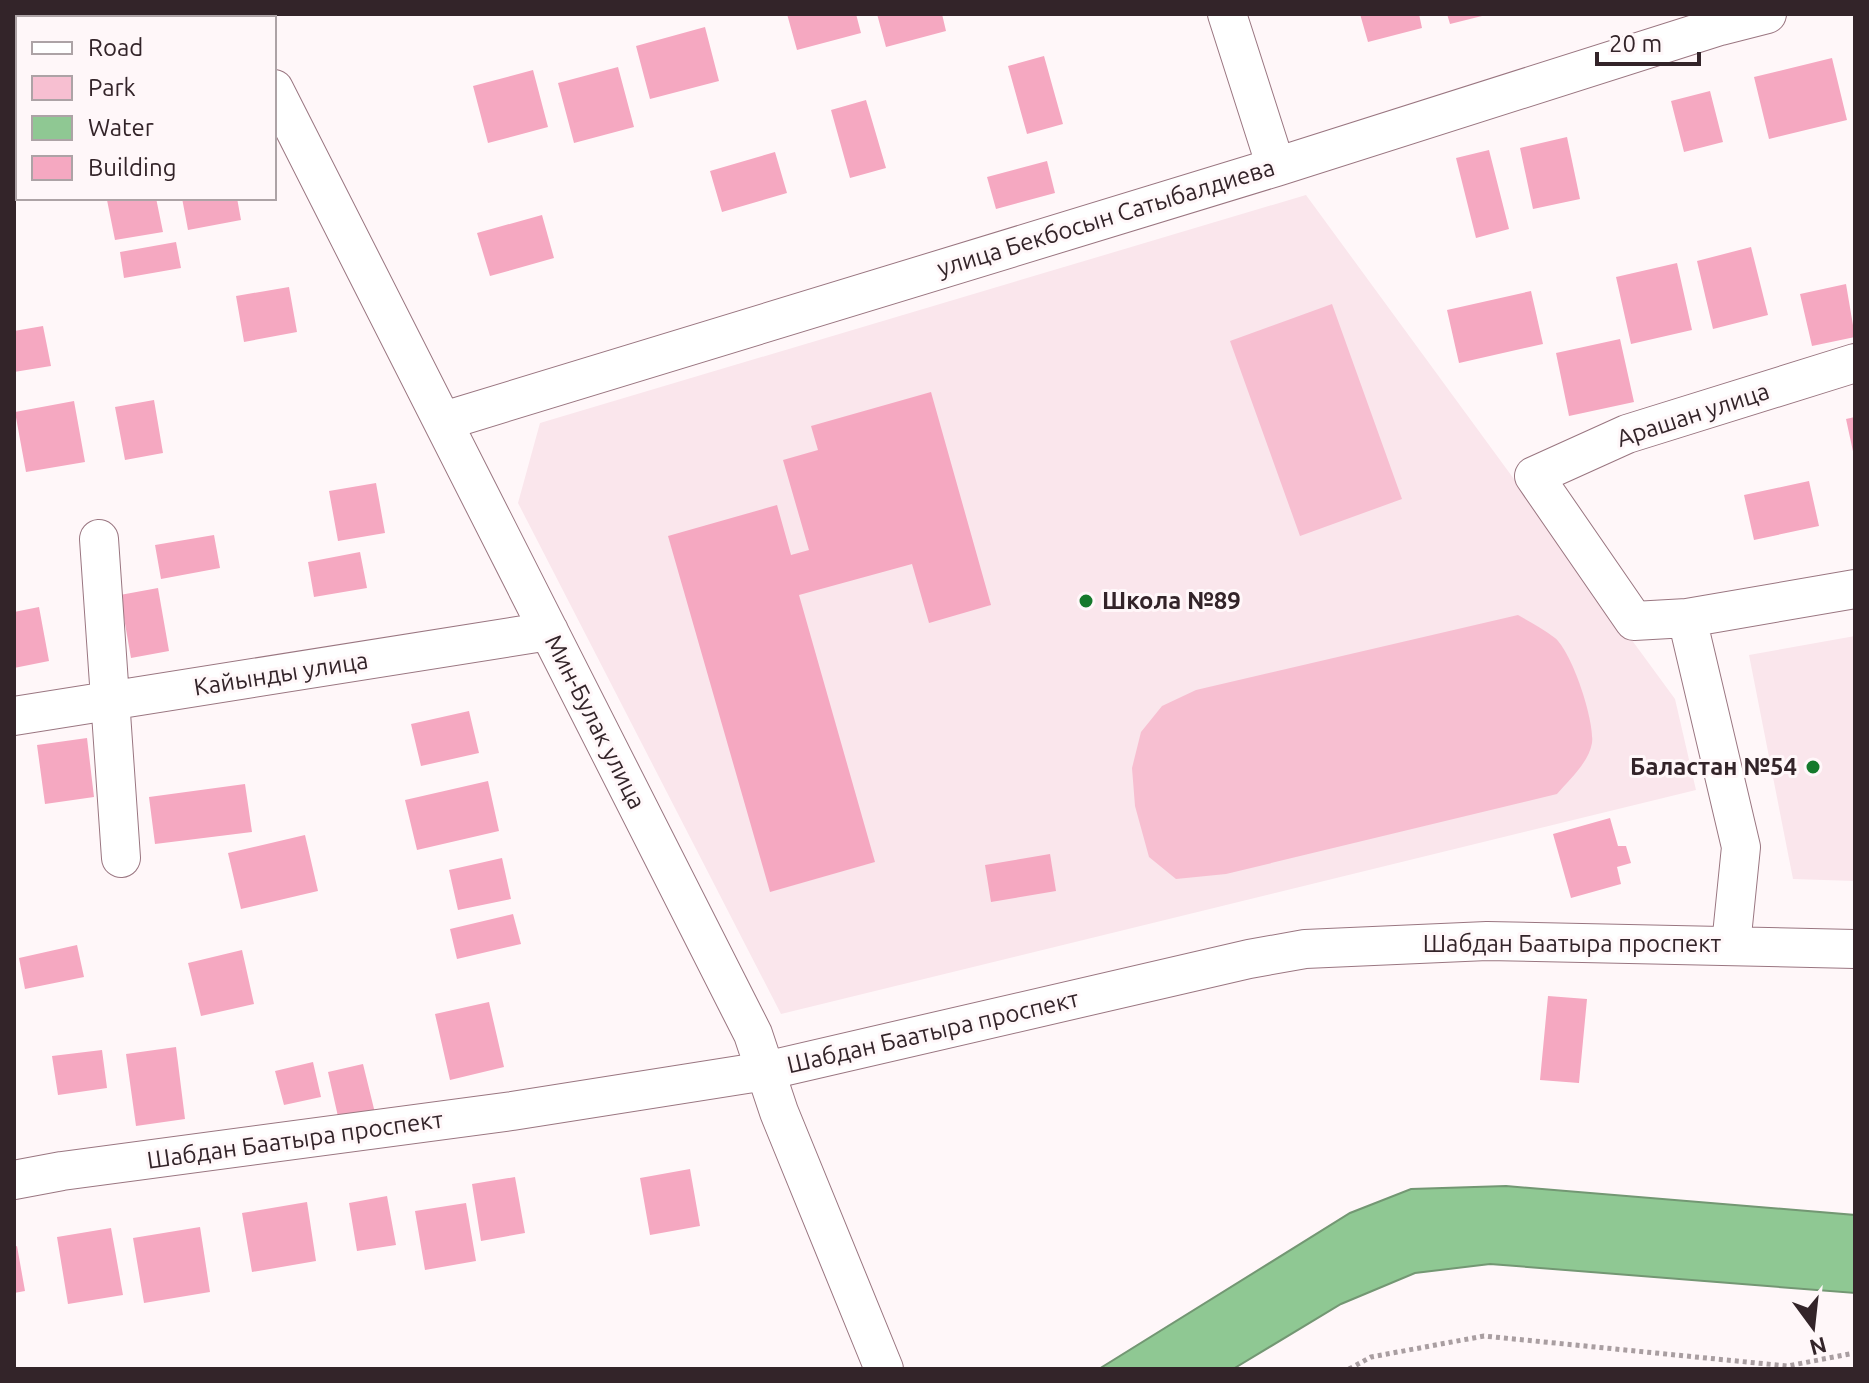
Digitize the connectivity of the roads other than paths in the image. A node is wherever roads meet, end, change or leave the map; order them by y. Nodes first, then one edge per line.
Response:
1 (1227, 14) edge
2 (1767, 14) edge
3 (1716, 20) edge
4 (276, 93) edge
5 (1276, 167) junction
6 (1855, 363) edge
7 (444, 421) junction
8 (99, 539) dead end
9 (1855, 589) edge
10 (1687, 618) junction
11 (549, 631) junction
12 (110, 701) junction
13 (14, 716) edge
14 (121, 858) dead end
15 (1731, 945) junction
16 (1855, 949) edge
17 (765, 1071) junction
18 (14, 1180) edge
19 (884, 1369) edge

1 - 5 street
2 - 3 street, улица Бекбосын Сатыбалдиева
3 - 5 street, улица Бекбосын Сатыбалдиева
4 - 7 street, Мин-Булак улица
5 - 7 street, улица Бекбосын Сатыбалдиева
6 - 10 street, Арашан улица
7 - 11 street, Мин-Булак улица
8 - 12 street
9 - 10 street
10 - 15 street
11 - 12 street, Кайынды улица
11 - 17 street, Мин-Булак улица
12 - 13 street, Кайынды улица
12 - 14 street
15 - 16 street, Шабдан Баатыра проспект
15 - 17 street, Шабдан Баатыра проспект
17 - 18 street, Шабдан Баатыра проспект
17 - 19 street, Мин-Булак улица

